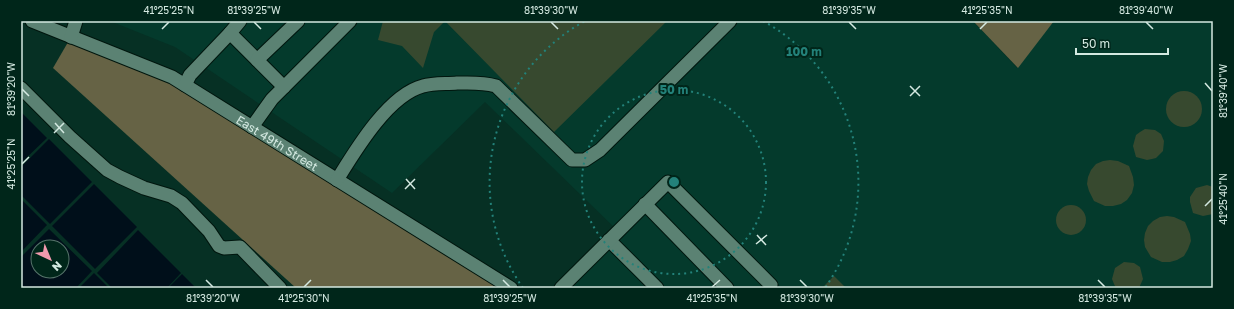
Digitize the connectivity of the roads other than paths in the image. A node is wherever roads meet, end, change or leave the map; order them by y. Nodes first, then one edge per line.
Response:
1 (32, 21) edge
2 (76, 21) edge
3 (240, 21) edge
4 (298, 21) edge
5 (350, 21) edge
6 (730, 21) edge
7 (230, 33) junction
8 (71, 37) junction
9 (258, 60) junction
10 (185, 85) junction
11 (284, 87) junction
12 (21, 88) edge
13 (252, 127) junction
14 (337, 180) junction
15 (644, 204) junction
16 (609, 240) junction
17 (280, 288) edge
18 (511, 288) edge
19 (562, 288) edge
20 (656, 288) edge
21 (727, 288) edge
22 (770, 288) edge

1 - 8 street, East 49th Street
2 - 8 street
3 - 7 street
4 - 9 street
5 - 11 street
6 - 14 street
7 - 9 street
7 - 10 street
8 - 10 street, East 49th Street
9 - 11 street
10 - 13 street, East 49th Street
11 - 13 street
12 - 17 street
13 - 14 street, East 49th Street
14 - 18 street, East 49th Street
15 - 16 street
15 - 21 street
15 - 22 street
16 - 19 street
16 - 20 street

